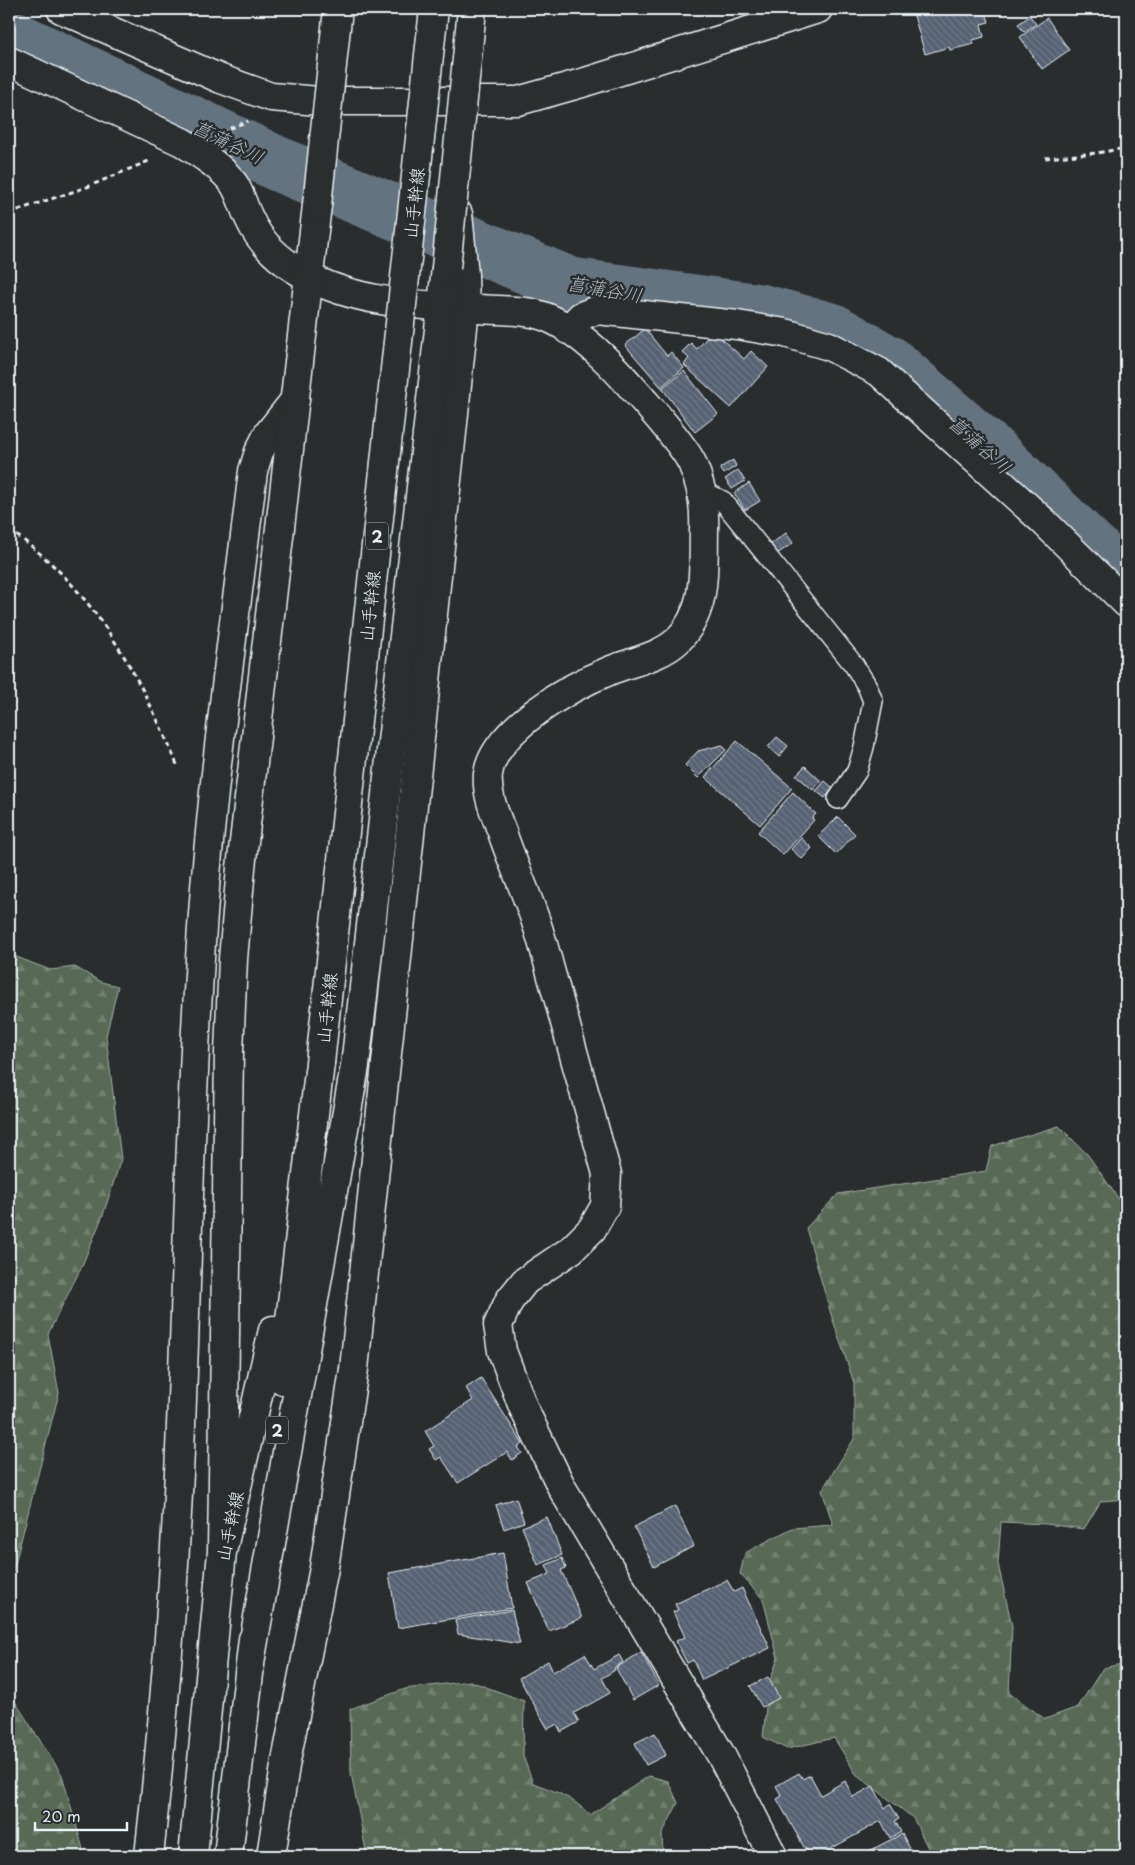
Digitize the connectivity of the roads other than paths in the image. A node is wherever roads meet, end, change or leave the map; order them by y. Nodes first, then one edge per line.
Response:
1 (61, 9) edge
2 (338, 9) edge
3 (434, 9) edge
4 (472, 9) edge
5 (818, 9) edge
6 (9, 61) edge
7 (309, 277) junction
8 (454, 308) junction
9 (568, 330) junction
10 (295, 400) junction
11 (701, 490) junction
12 (1126, 603) edge
13 (838, 799) dead end
14 (303, 1202) junction
15 (222, 1552) junction
16 (251, 1657) junction
17 (149, 1856) edge
18 (193, 1856) edge
19 (228, 1856) edge
20 (271, 1856) edge
21 (773, 1856) edge

1 - 5 street
2 - 7 street, bridge
3 - 14 street, 山手幹線 / 2, bridge
4 - 8 street, bridge
6 - 7 street
7 - 8 street
7 - 10 street
8 - 9 street
8 - 16 street
8 - 20 street
9 - 11 street
9 - 12 street
10 - 15 street
10 - 17 street
11 - 13 lane
11 - 21 street
14 - 15 street, 山手幹線 / 2
14 - 16 street, 山手幹線 / 2
15 - 18 street, 山手幹線 / 2
16 - 19 street, 山手幹線 / 2

